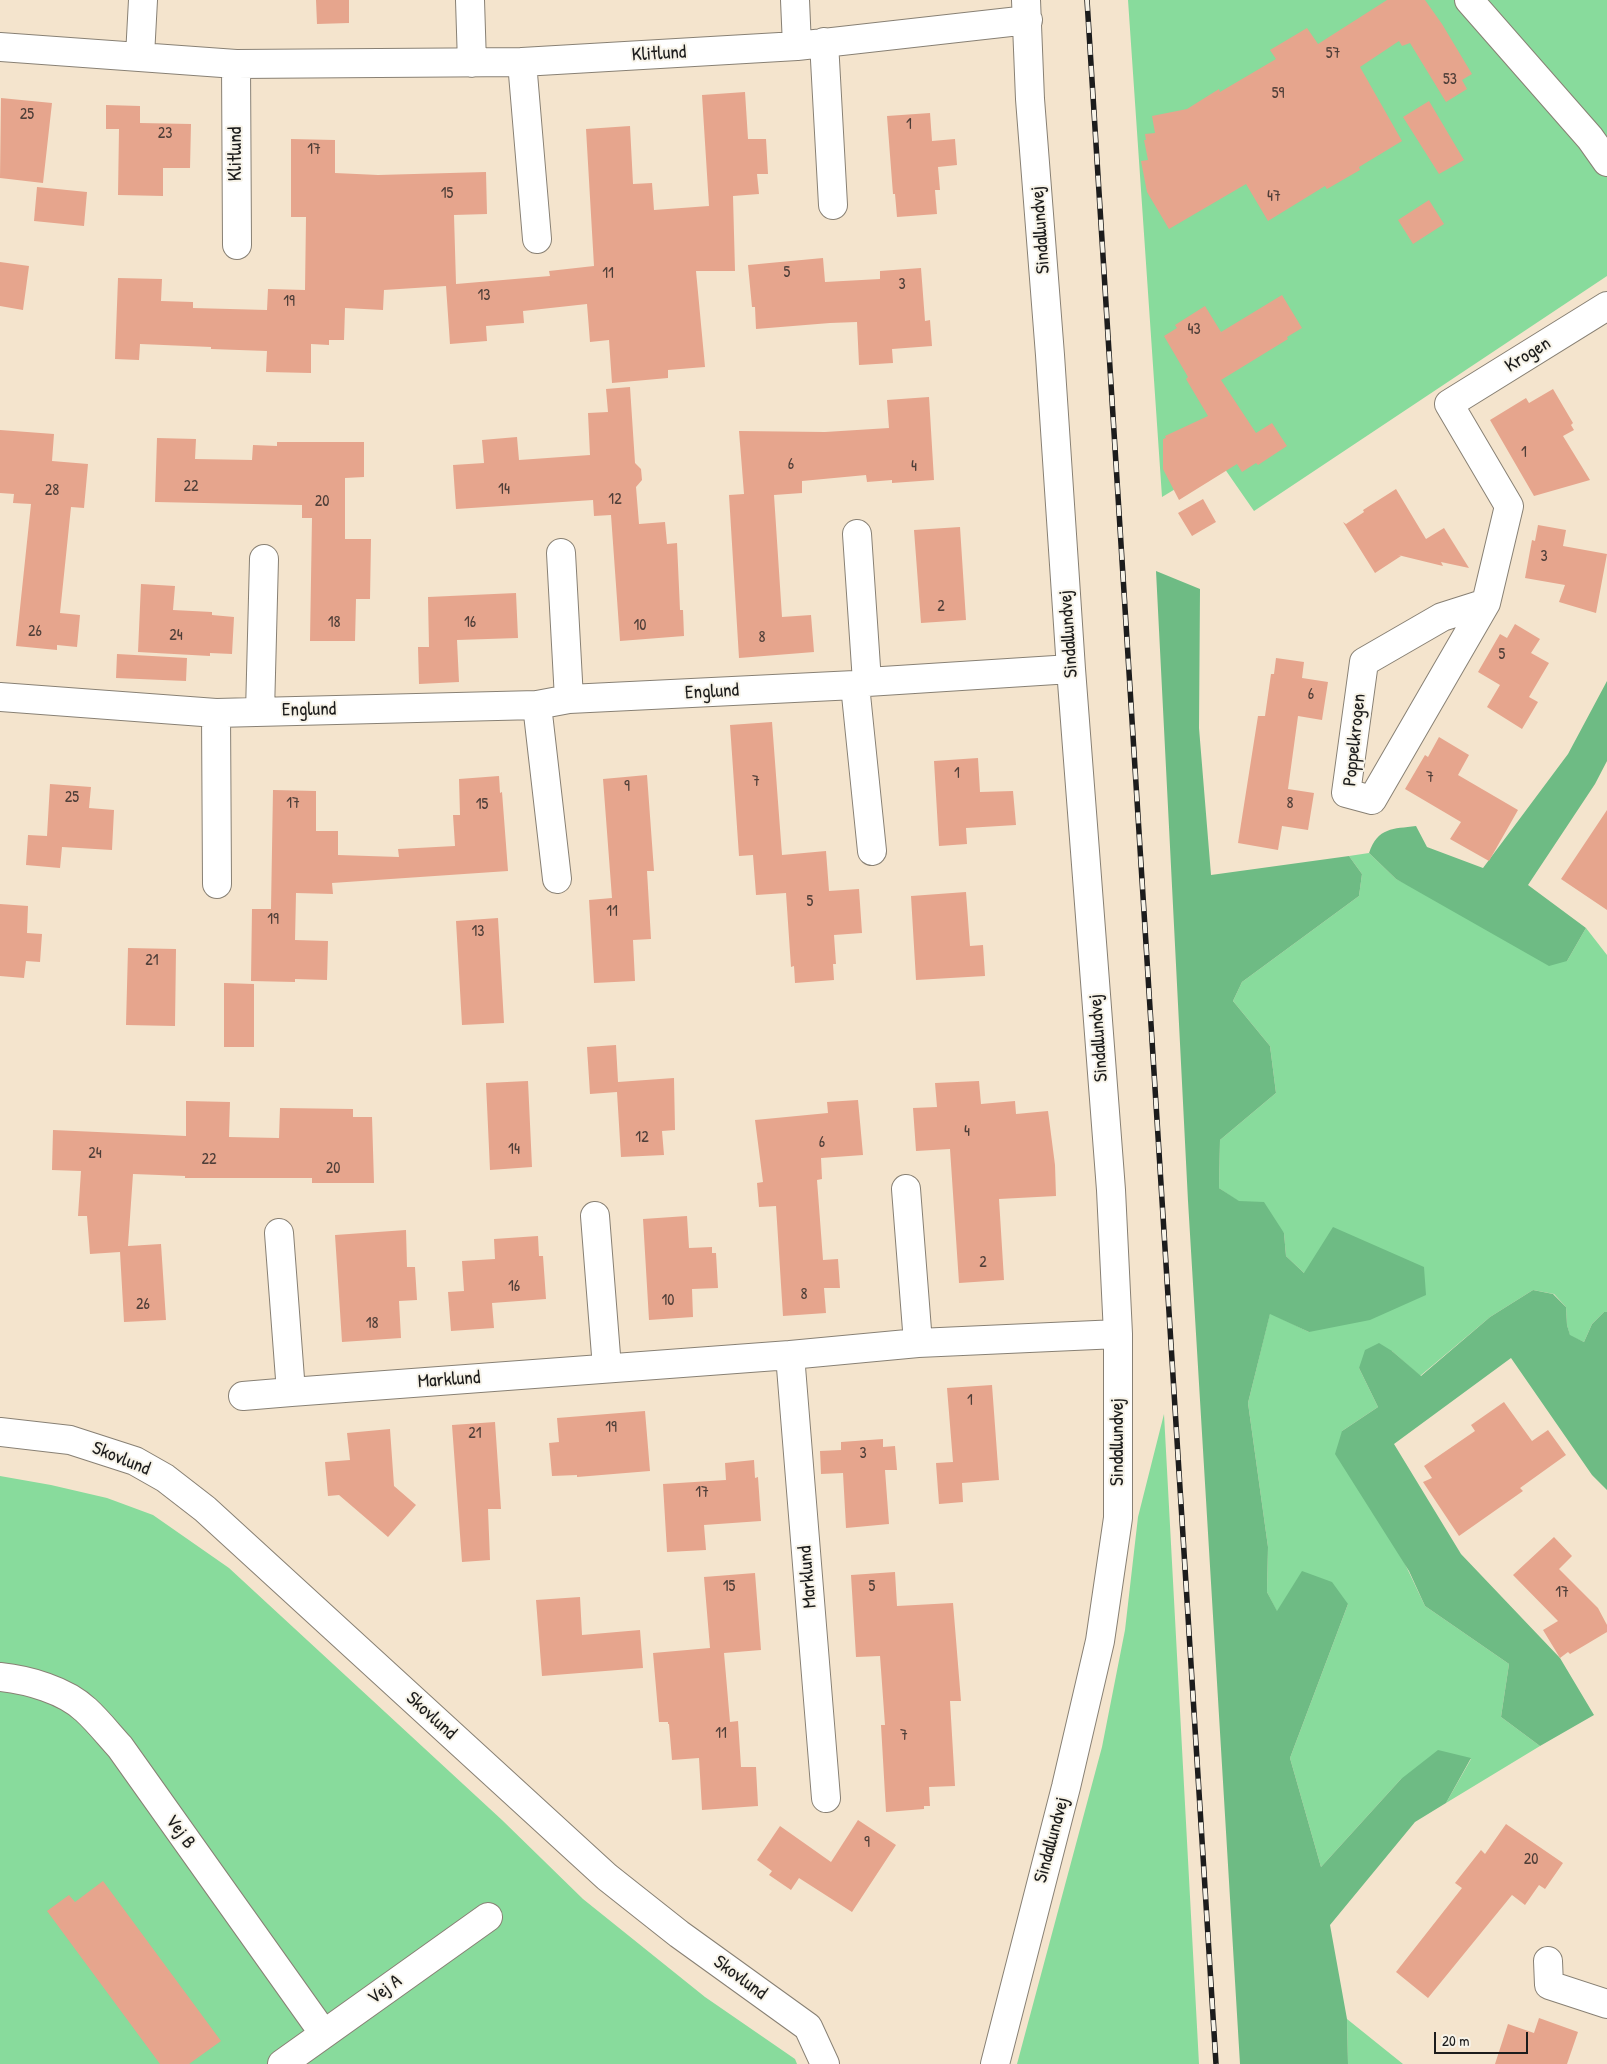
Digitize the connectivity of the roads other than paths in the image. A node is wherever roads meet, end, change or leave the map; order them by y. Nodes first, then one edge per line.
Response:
1 (143, 0) edge
2 (470, 0) edge
3 (795, 0) edge
4 (1469, 0) edge
5 (1027, 10) edge
6 (824, 42) junction
7 (797, 46) junction
8 (0, 47) edge
9 (140, 56) junction
10 (522, 62) junction
11 (472, 63) junction
12 (236, 64) junction
13 (1607, 162) edge
14 (833, 205) dead end
15 (538, 239) dead end
16 (237, 245) dead end
17 (1607, 306) edge
18 (1450, 404) joint
19 (857, 534) dead end
20 (561, 553) dead end
21 (264, 558) dead end
22 (1486, 604) junction
23 (1071, 668) junction
24 (861, 683) junction
25 (0, 697) edge
26 (569, 699) junction
27 (537, 705) junction
28 (260, 712) junction
29 (216, 713) junction
30 (872, 851) dead end
31 (557, 879) dead end
32 (217, 884) dead end
33 (906, 1189) dead end
34 (595, 1216) dead end
35 (279, 1233) dead end
36 (1118, 1334) junction
37 (918, 1343) junction
38 (790, 1355) junction
39 (607, 1368) junction
40 (291, 1392) junction
41 (243, 1396) dead end
42 (0, 1432) edge
43 (0, 1677) edge
44 (826, 1798) dead end
45 (488, 1917) dead end
46 (1548, 1961) dead end
47 (1607, 2004) edge
48 (324, 2034) junction
49 (282, 2064) edge
50 (825, 2064) edge
51 (995, 2064) edge

1 - 9 street
2 - 11 street
3 - 7 street
4 - 13 street
5 - 6 street, Klitlund
5 - 23 street, Sindallundvej
6 - 7 street, Klitlund
6 - 14 street
7 - 10 street, Klitlund
8 - 9 street, Klitlund
9 - 12 street, Klitlund
10 - 11 street, Klitlund
10 - 15 street
11 - 12 street, Klitlund
12 - 16 street, Klitlund
17 - 18 street, Krogen
18 - 22 street, Poppelkrogen
19 - 24 street
20 - 26 street
21 - 28 street, Englund
22 - 22 street, Poppelkrogen
23 - 24 street, Englund
23 - 36 street, Sindallundvej
24 - 26 street, Englund
24 - 30 street
25 - 29 street, Englund
26 - 27 street, Englund
27 - 28 street, Englund
27 - 31 street
28 - 29 street, Englund
29 - 32 street
33 - 37 street
34 - 39 street
35 - 40 street
36 - 37 street, Marklund
36 - 51 street, Sindallundvej
37 - 38 street, Marklund
38 - 39 street, Marklund
38 - 44 street, Marklund
39 - 40 street, Marklund
40 - 41 street, Marklund
42 - 50 street, Skovlund
43 - 48 street, Vej B
45 - 48 street, Vej A
46 - 47 street
48 - 49 street, Vej A

